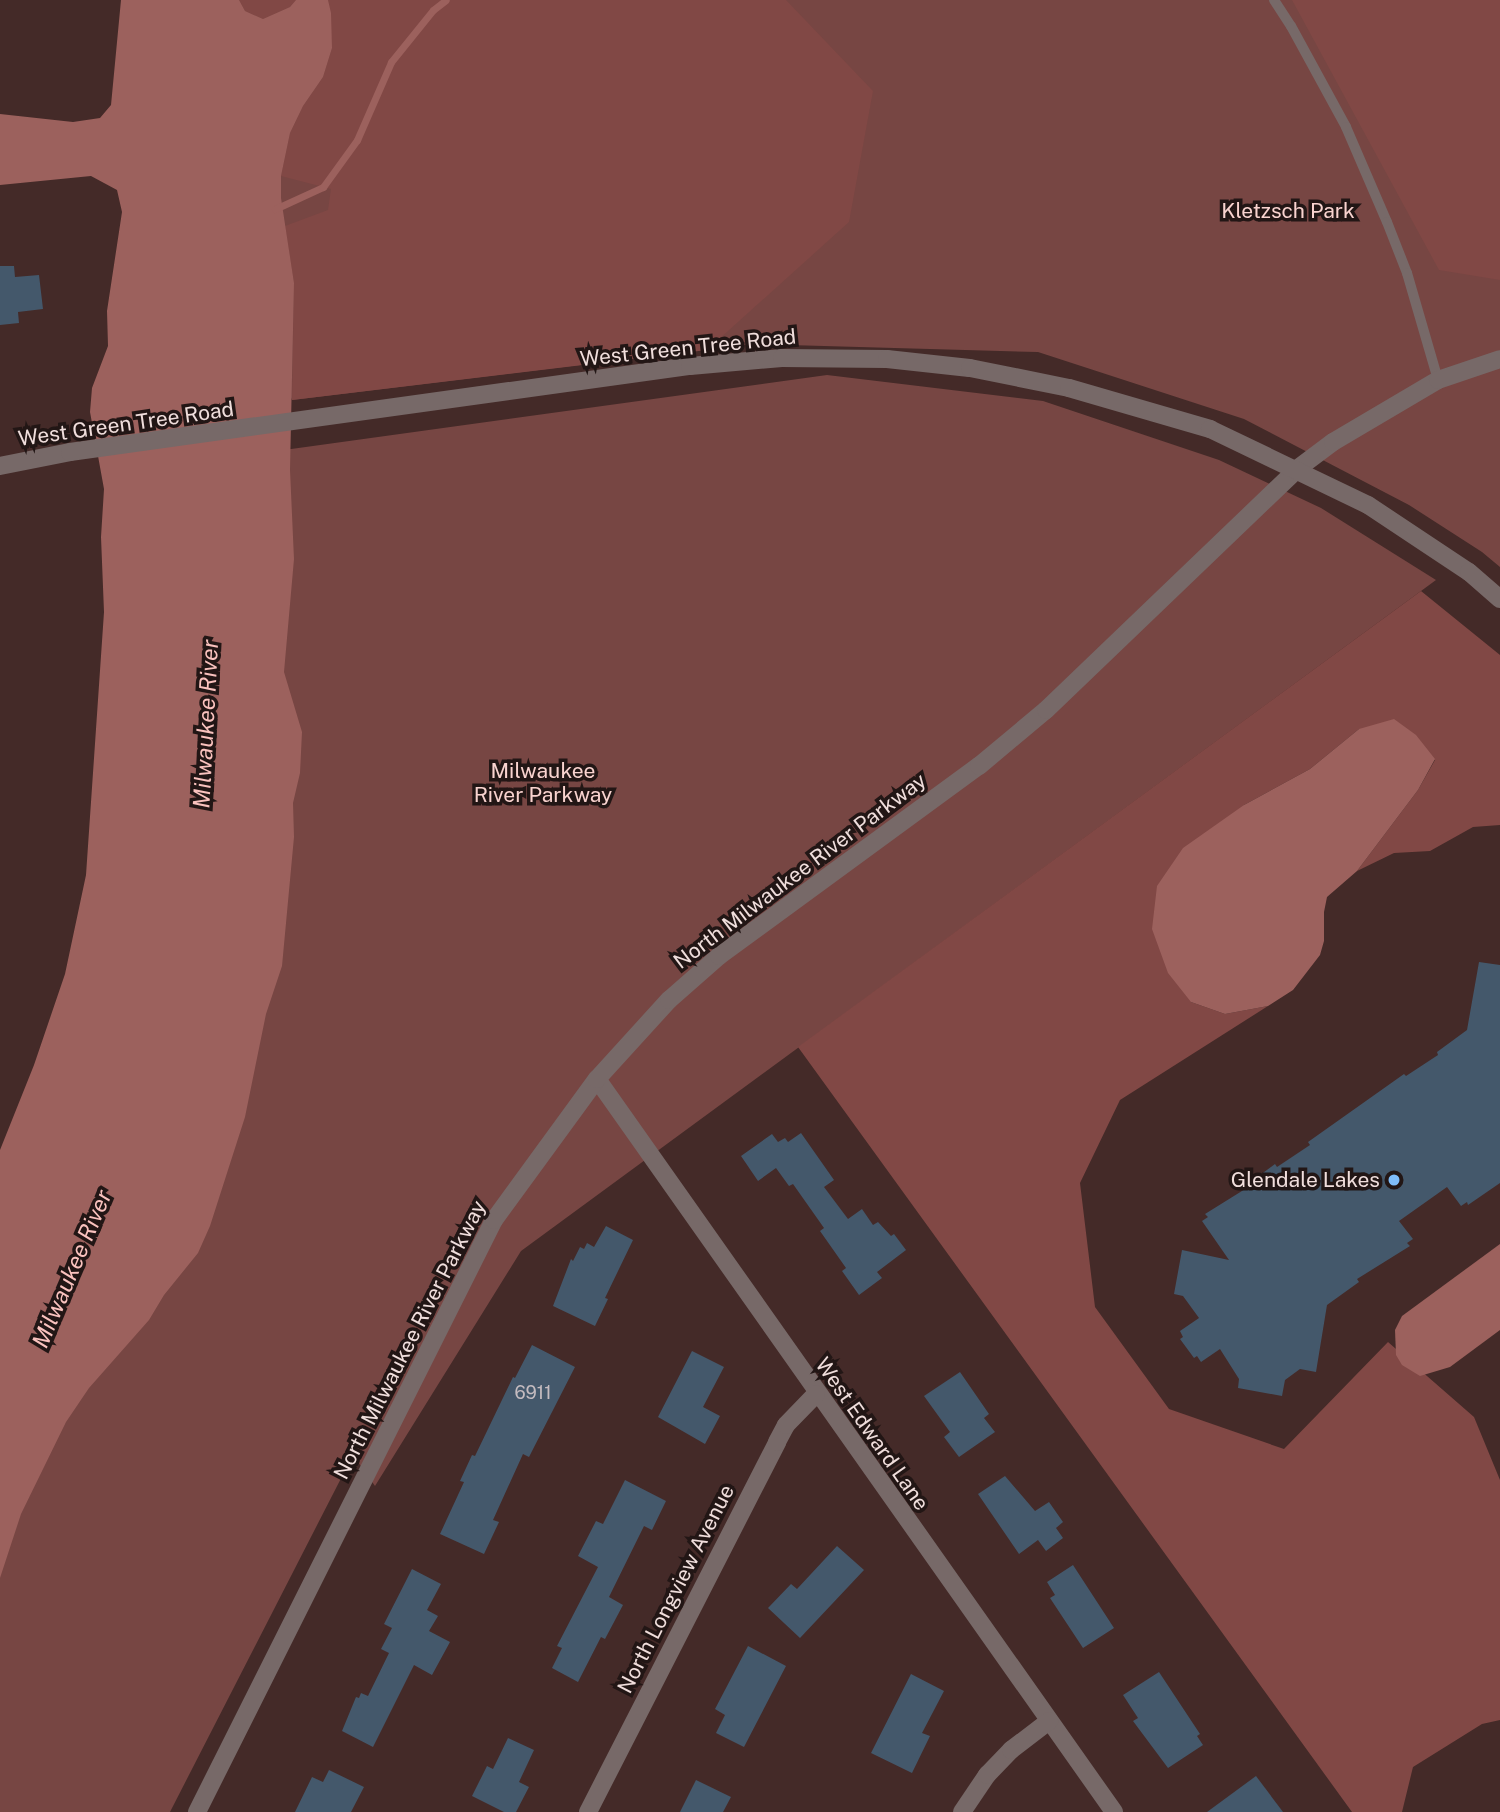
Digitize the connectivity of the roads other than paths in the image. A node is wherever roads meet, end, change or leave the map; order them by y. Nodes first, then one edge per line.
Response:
1 (1274, 0) edge
2 (1500, 359) edge
3 (1438, 380) junction
4 (0, 467) edge
5 (1297, 469) junction
6 (1500, 598) edge
7 (597, 1079) junction
8 (816, 1394) junction
9 (1049, 1721) junction
10 (197, 1812) edge
11 (588, 1812) edge
12 (962, 1812) edge
13 (1114, 1812) edge

1 - 3 lane
2 - 3 street, North Milwaukee River Parkway
3 - 5 street, North Milwaukee River Parkway
4 - 5 street, West Green Tree Road
5 - 6 street, West Green Tree Road
5 - 7 street, North Milwaukee River Parkway
7 - 8 street, West Edward Lane
7 - 10 street, North Milwaukee River Parkway
8 - 9 street, West Edward Lane
8 - 11 street, North Longview Avenue
9 - 12 street
9 - 13 street, West Edward Lane

